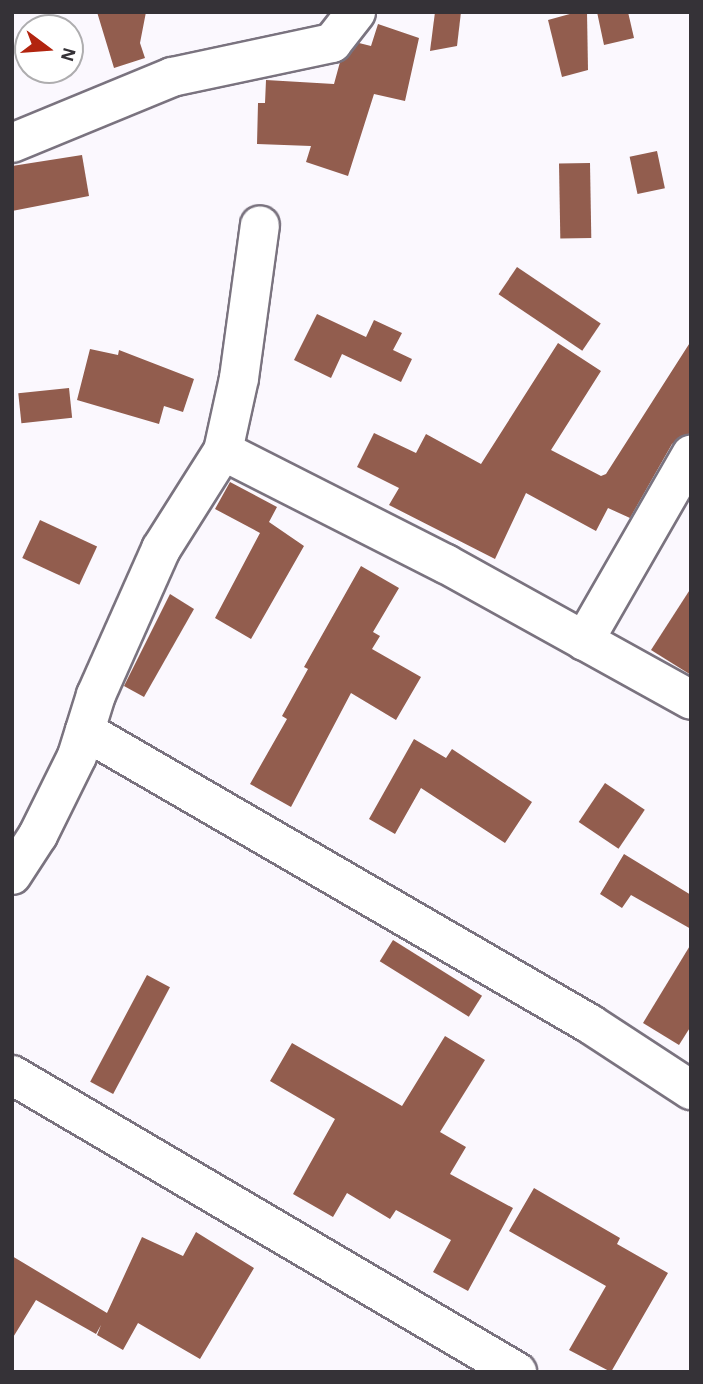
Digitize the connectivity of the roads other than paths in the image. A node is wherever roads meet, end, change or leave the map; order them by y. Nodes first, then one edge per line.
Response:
1 (356, 12) edge
2 (12, 143) edge
3 (260, 225) dead end
4 (223, 451) junction
5 (691, 455) edge
6 (584, 641) junction
7 (691, 700) edge
8 (85, 731) junction
9 (12, 875) edge
10 (12, 1075) edge
11 (691, 1090) edge
12 (517, 1372) edge

1 - 2 street
3 - 4 street
4 - 6 street
4 - 8 street
5 - 6 street
6 - 7 street
8 - 9 street
8 - 11 street
10 - 12 street

